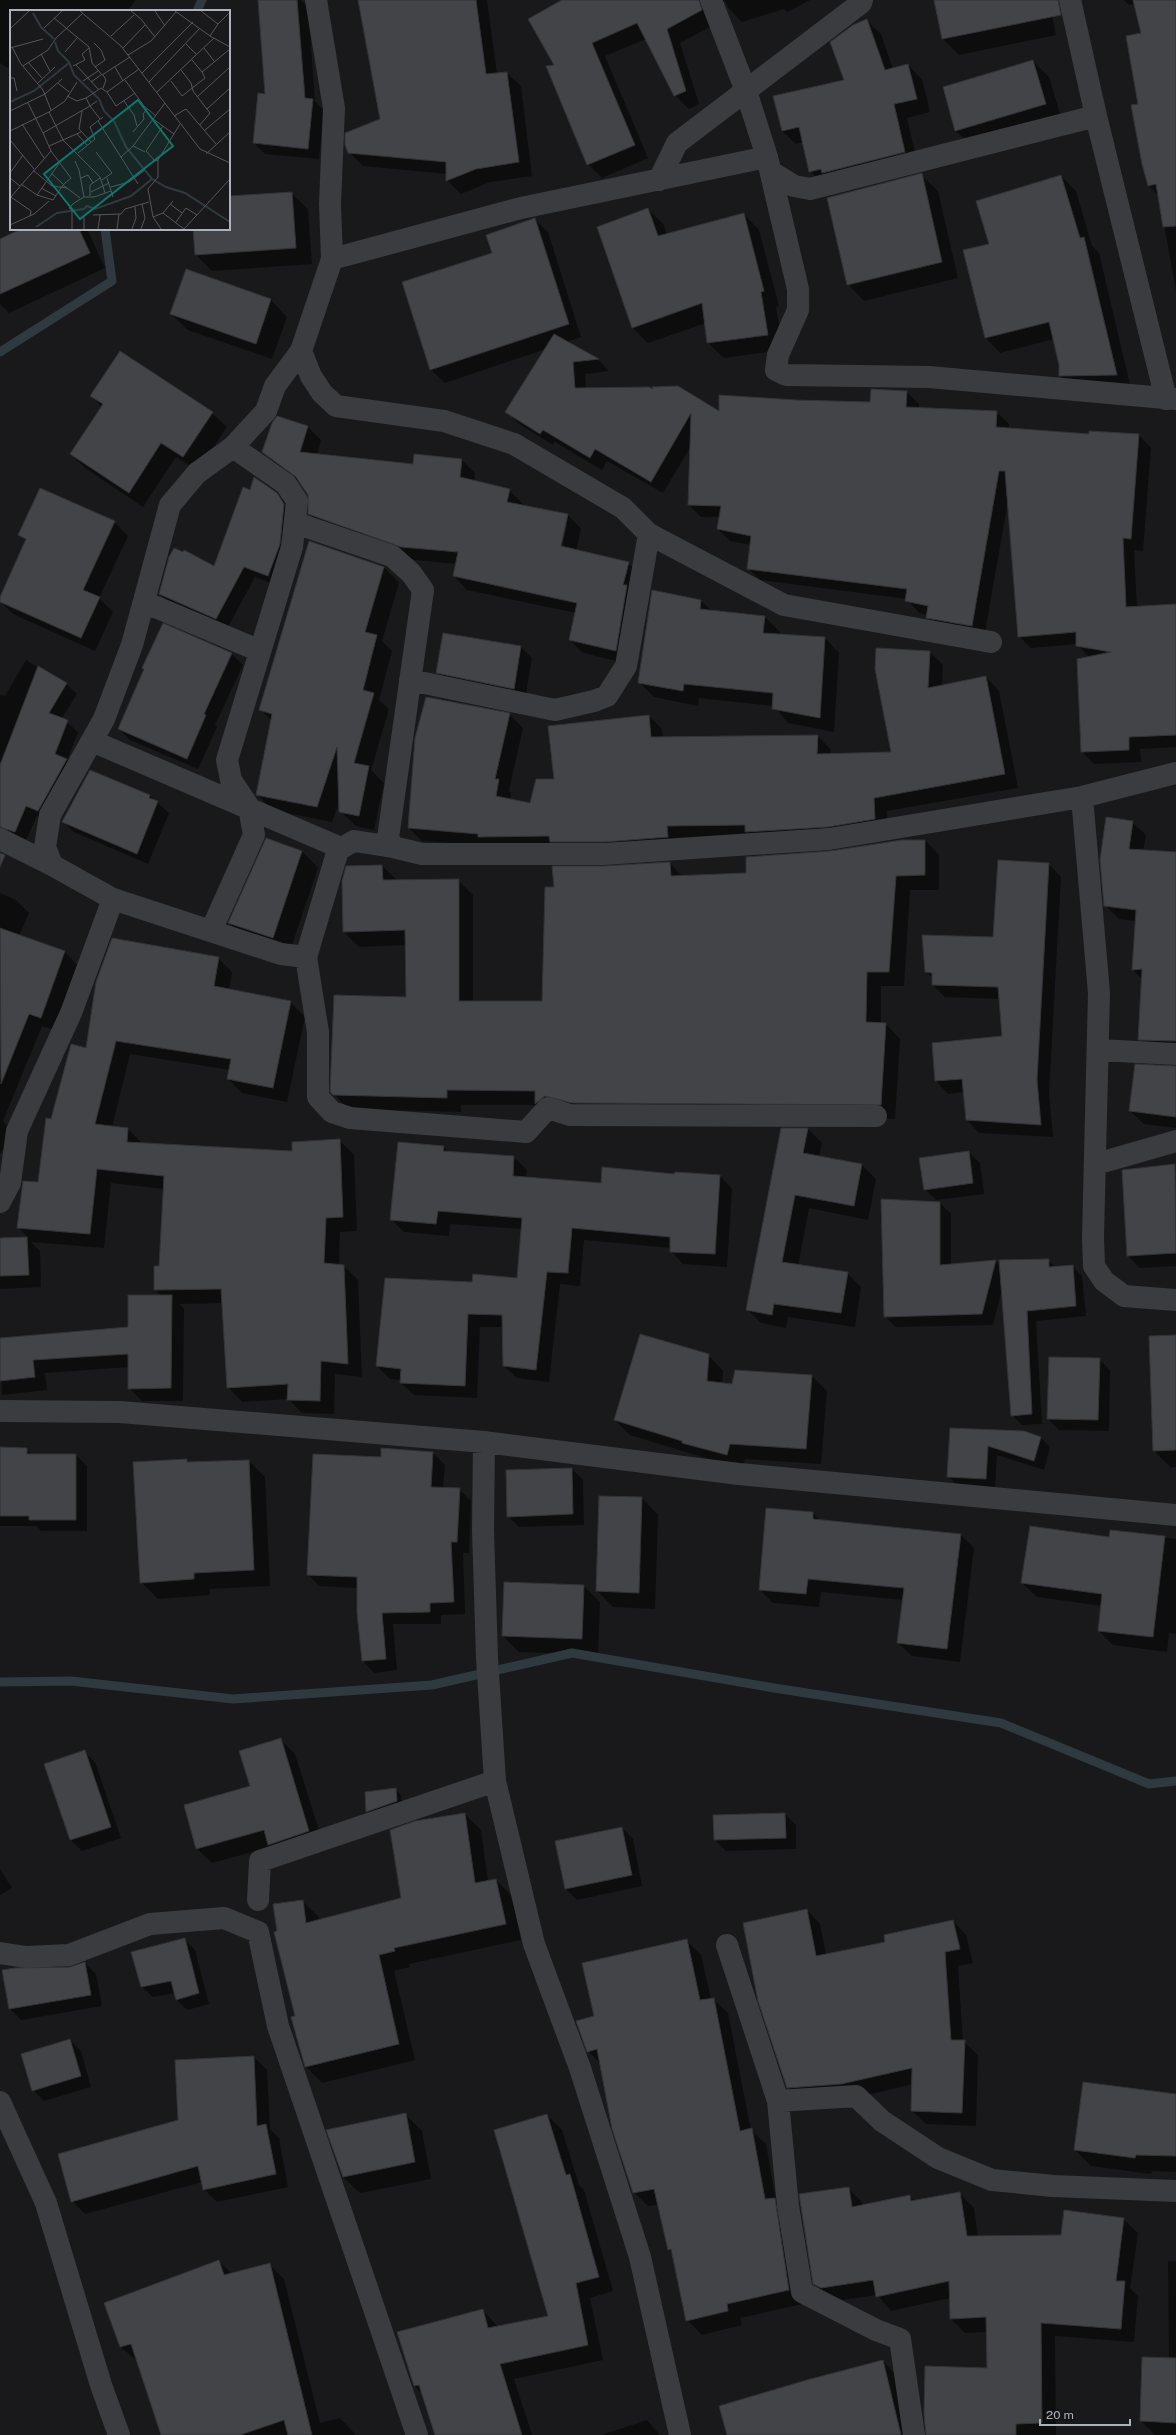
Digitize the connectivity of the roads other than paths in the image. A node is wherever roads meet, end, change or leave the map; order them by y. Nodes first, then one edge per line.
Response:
1 (316, 0) edge
2 (711, 0) edge
3 (862, 0) edge
4 (1070, 0) edge
5 (746, 91) junction
6 (1096, 116) junction
7 (769, 165) junction
8 (659, 180) junction
9 (332, 259) junction
10 (301, 351) junction
11 (1171, 399) edge
12 (233, 447) junction
13 (296, 523) junction
14 (649, 534) junction
15 (144, 602) junction
16 (991, 642) dead end
17 (260, 651) junction
18 (410, 680) junction
19 (92, 741) junction
20 (1176, 773) edge
21 (1082, 797) junction
22 (249, 807) junction
23 (0, 839) edge
24 (393, 846) junction
25 (341, 848) junction
26 (52, 865) junction
27 (114, 900) junction
28 (212, 931) junction
29 (306, 956) junction
30 (1098, 1050) junction
31 (1176, 1054) edge
32 (876, 1116) dead end
33 (1176, 1141) edge
34 (1096, 1164) junction
35 (0, 1202) edge
36 (1176, 1300) edge
37 (0, 1411) edge
38 (484, 1442) junction
39 (1176, 1515) edge
40 (495, 1781) junction
41 (258, 1900) dead end
42 (727, 1944) dead end
43 (0, 1953) edge
44 (778, 2101) junction
45 (0, 2102) edge
46 (1176, 2191) edge
47 (119, 2435) edge
48 (417, 2435) edge
49 (680, 2435) edge
50 (914, 2435) edge

1 - 9 street
2 - 5 street
3 - 5 street
4 - 6 street
5 - 7 street
5 - 8 street
6 - 7 street
6 - 11 street
7 - 8 street
7 - 11 street
8 - 9 street
9 - 10 street
10 - 12 street
10 - 14 street
12 - 13 street
12 - 15 street
13 - 17 street
13 - 18 street
14 - 16 street
14 - 18 street
15 - 17 street
15 - 19 street
17 - 22 street
18 - 24 street
19 - 22 street
19 - 26 street
20 - 21 street
21 - 24 street
21 - 30 street
22 - 25 street
22 - 28 street
23 - 26 street
24 - 25 street
25 - 29 street
26 - 27 street
27 - 28 street
27 - 35 street
28 - 29 street
29 - 32 street
30 - 31 street
30 - 34 street
33 - 34 street
34 - 36 street
37 - 38 street
38 - 39 street
38 - 40 street
40 - 41 street
40 - 49 street
42 - 44 street
43 - 48 street
44 - 46 street
44 - 50 street
45 - 47 street

